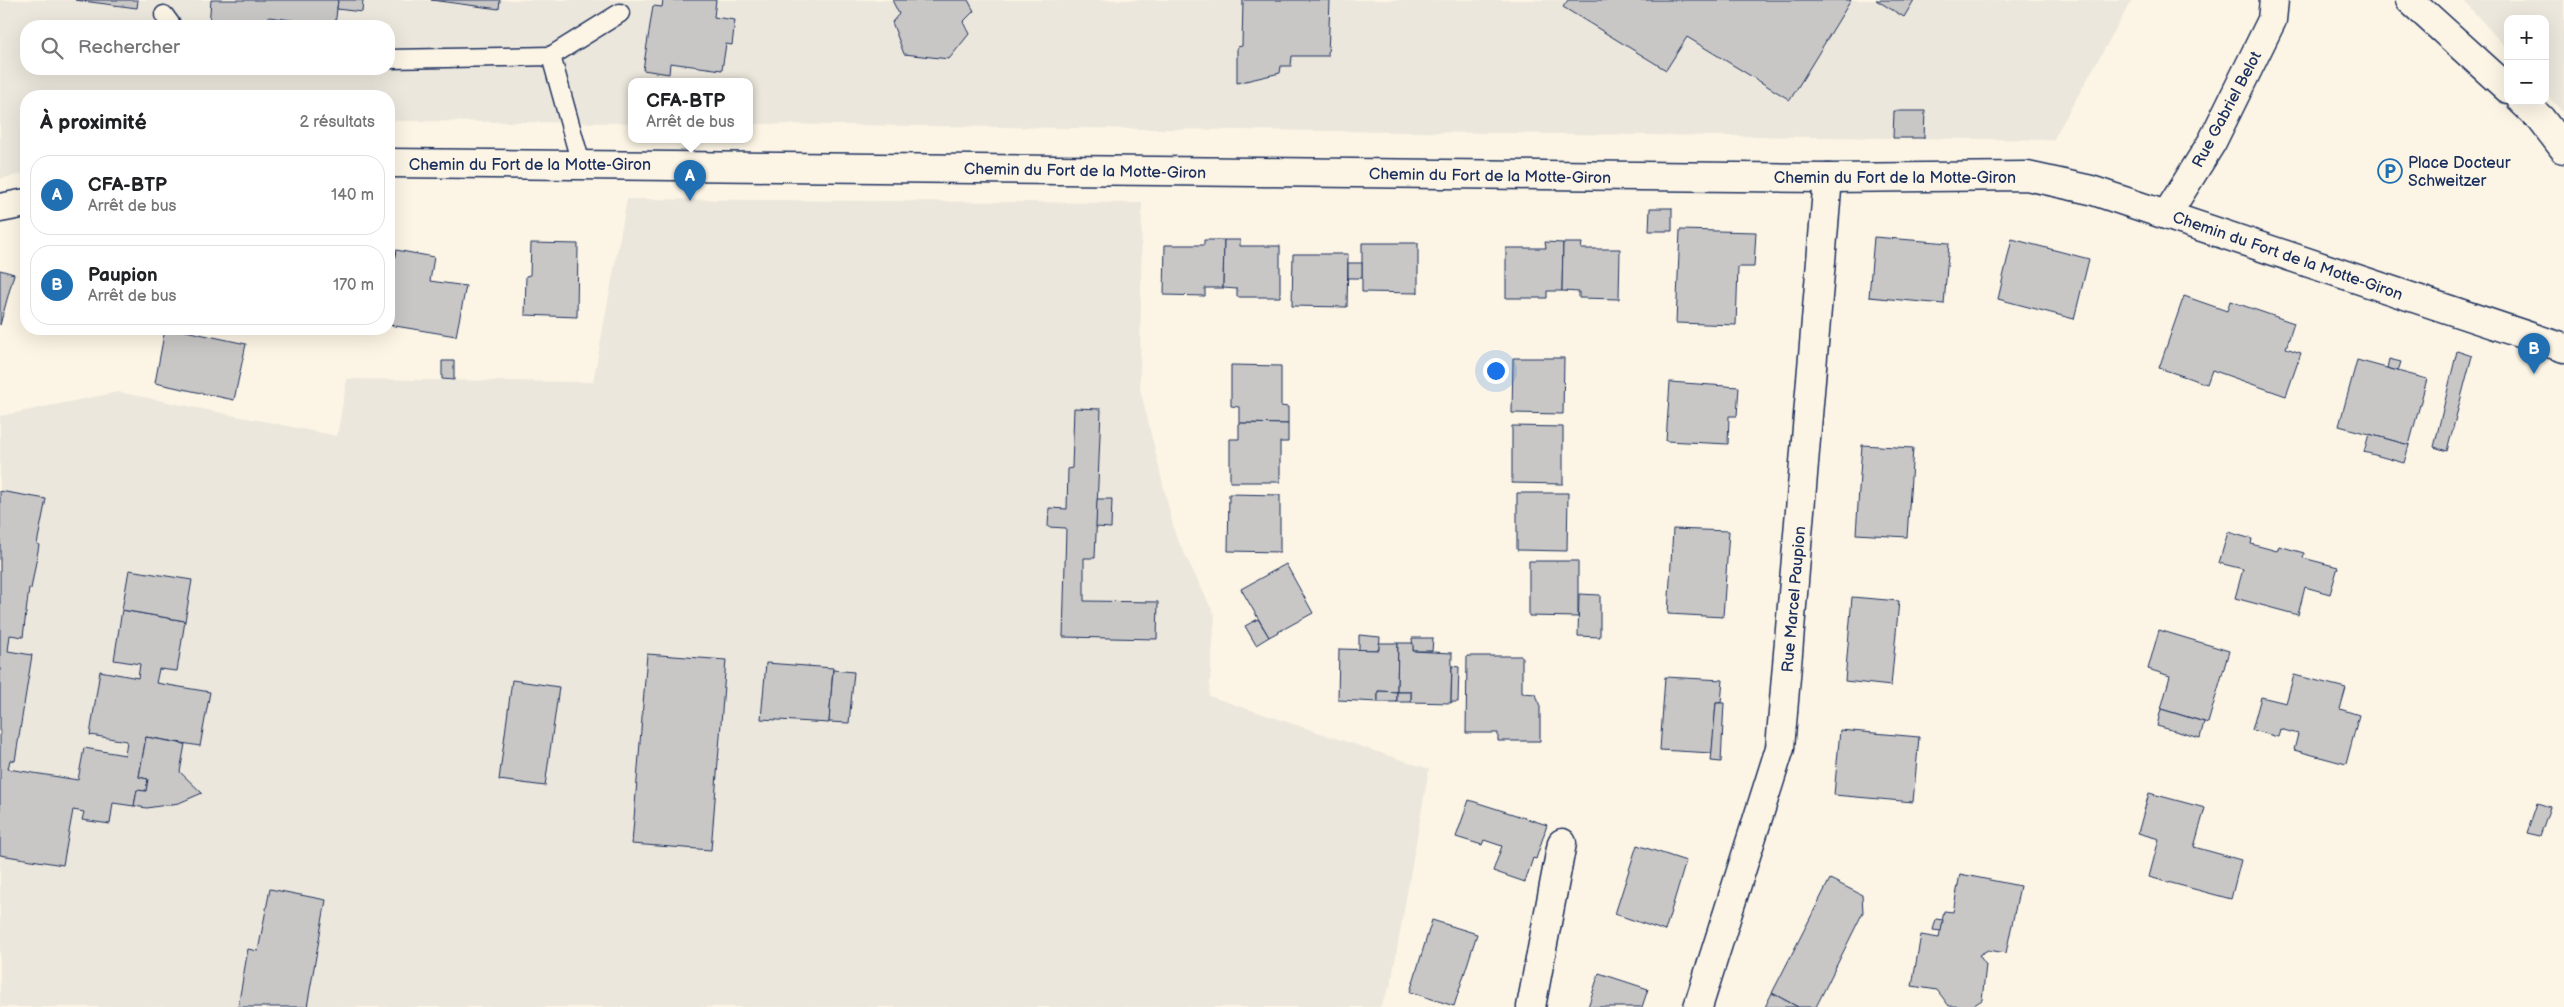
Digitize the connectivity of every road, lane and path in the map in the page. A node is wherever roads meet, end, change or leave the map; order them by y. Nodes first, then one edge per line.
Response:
1 (2274, 0) edge
2 (2410, 0) edge
3 (620, 13) dead end
4 (551, 56) junction
5 (395, 59) edge
6 (2504, 85) edge
7 (2526, 105) edge
8 (2564, 149) edge
9 (395, 163) edge
10 (581, 164) junction
11 (1828, 178) junction
12 (20, 204) edge
13 (0, 208) edge
14 (2167, 214) junction
15 (2564, 348) edge
16 (1562, 843) dead end
17 (1531, 1007) edge
18 (1698, 1007) edge

1 - 14 street, Rue Gabriel Belot
2 - 6 street
3 - 4 lane
4 - 5 lane
4 - 10 lane
7 - 8 street
9 - 10 street, Chemin du Fort de la Motte-Giron
10 - 11 street, Chemin du Fort de la Motte-Giron
11 - 14 street, Chemin du Fort de la Motte-Giron
11 - 18 street, Rue Marcel Paupion
12 - 13 street
14 - 15 street, Chemin du Fort de la Motte-Giron
16 - 17 street

